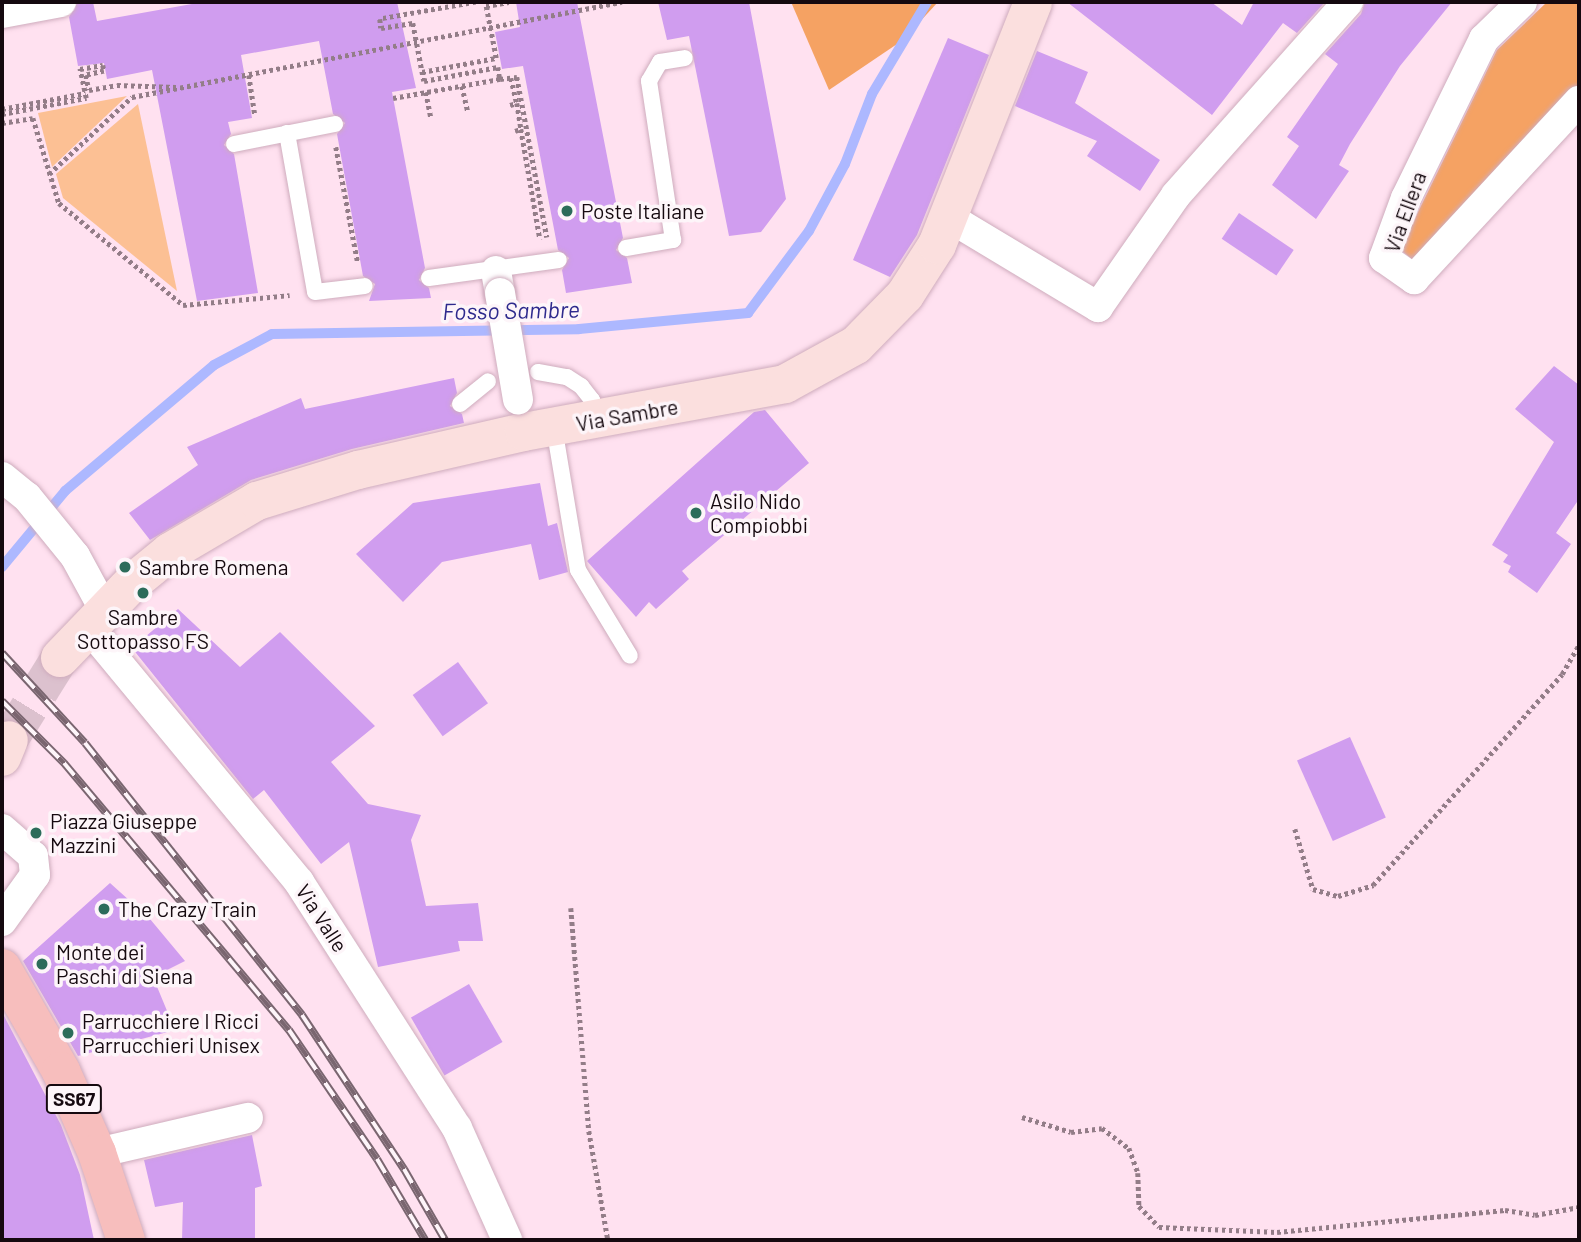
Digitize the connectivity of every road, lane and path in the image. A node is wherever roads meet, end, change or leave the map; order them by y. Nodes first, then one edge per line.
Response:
1 (61, 2) edge
2 (476, 2) edge
3 (509, 2) edge
4 (622, 2) edge
5 (1033, 2) edge
6 (1348, 2) edge
7 (1522, 2) edge
8 (2, 13) edge
9 (491, 29) junction
10 (417, 43) junction
11 (685, 58) dead end
12 (422, 72) junction
13 (249, 75) junction
14 (511, 78) junction
15 (500, 79) junction
16 (462, 86) junction
17 (181, 88) junction
18 (426, 92) junction
19 (393, 98) dead end
20 (1579, 101) edge
21 (517, 103) junction
22 (510, 104) dead end
23 (2, 112) edge
24 (468, 112) dead end
25 (431, 118) dead end
26 (256, 120) dead end
27 (2, 123) edge
28 (334, 130) joint
29 (287, 133) junction
30 (234, 144) dead end
31 (49, 174) junction
32 (950, 218) junction
33 (626, 248) dead end
34 (559, 260) dead end
35 (429, 278) dead end
36 (498, 282) junction
37 (364, 287) joint
38 (315, 292) junction
39 (538, 372) dead end
40 (488, 380) dead end
41 (460, 404) dead end
42 (532, 419) junction
43 (599, 420) junction
44 (2, 477) edge
45 (97, 619) junction
46 (1579, 645) edge
47 (629, 656) dead end
48 (60, 658) tunnel mouth
49 (2, 829) edge
50 (1295, 829) dead end
51 (571, 908) dead end
52 (2, 921) edge
53 (2, 968) edge
54 (1022, 1117) dead end
55 (248, 1118) dead end
56 (97, 1153) junction
57 (1579, 1207) edge
58 (126, 1240) edge
59 (508, 1240) edge
60 (608, 1240) edge

1 - 8 street
2 - 10 path
3 - 9 path
4 - 9 path
5 - 32 street, Via Sambre
6 - 32 street
7 - 20 street, Via Ellera
9 - 10 path
9 - 12 path
10 - 12 path
10 - 13 path
11 - 33 lane
12 - 15 path
13 - 17 path
13 - 26 path
14 - 15 path
14 - 21 path
14 - 21 path
15 - 16 path
16 - 18 path
16 - 24 path
17 - 23 path
17 - 31 path
18 - 19 path
18 - 25 path
21 - 22 path
27 - 31 path
28 - 29 lane
28 - 37 path
29 - 30 lane
29 - 38 lane
31 - 38 path
32 - 43 street, Via Sambre
34 - 36 lane
35 - 36 lane
36 - 42 street, bridge
37 - 38 lane
39 - 43 lane
40 - 41 lane
42 - 43 street, Via Sambre
42 - 45 street, Via Sambre
42 - 47 lane
44 - 45 street, Via Valle
45 - 48 street, Via Sambre
45 - 59 street, Via Valle
46 - 50 path
49 - 52 street
51 - 60 path
53 - 56 main road, SS67
54 - 57 path
55 - 56 street
56 - 58 main road, SS67

